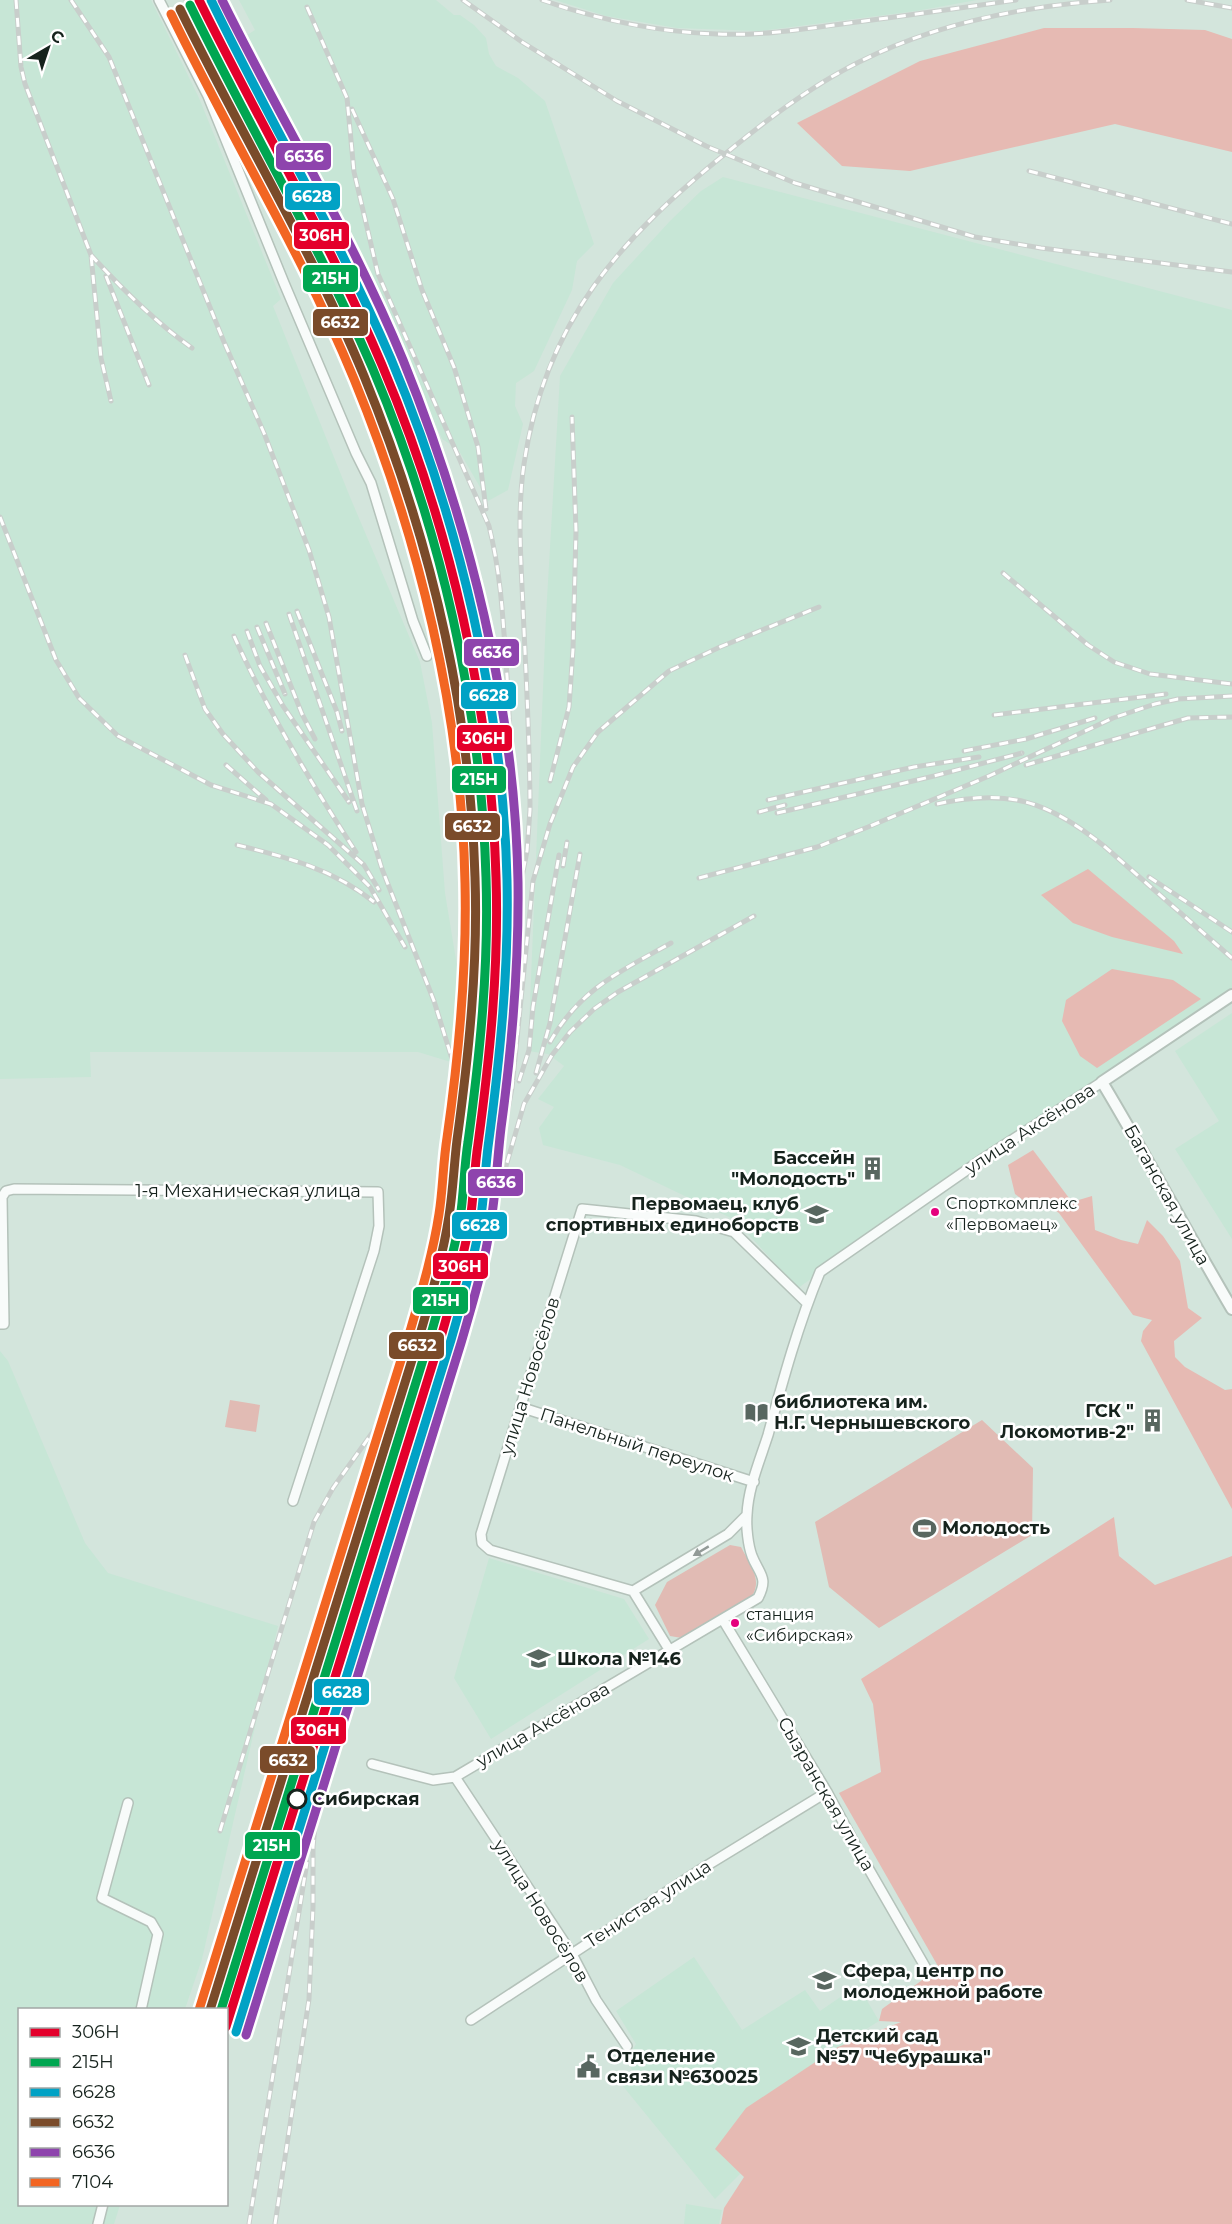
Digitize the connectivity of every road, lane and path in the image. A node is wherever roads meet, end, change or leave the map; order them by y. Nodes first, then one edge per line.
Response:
1 (159, 0) edge
2 (427, 656) dead end
3 (1232, 995) edge
4 (1102, 1082) junction
5 (807, 1303) junction
6 (1232, 1309) edge
7 (0, 1324) edge
8 (520, 1407) junction
9 (754, 1482) junction
10 (293, 1501) dead end
11 (747, 1515) junction
12 (633, 1592) junction
13 (723, 1620) junction
14 (669, 1651) junction
15 (372, 1764) dead end
16 (455, 1777) junction
17 (827, 1792) junction
18 (128, 1803) dead end
19 (572, 1954) junction
20 (927, 1970) dead end
21 (141, 2008) edge
22 (471, 2020) dead end
23 (627, 2046) dead end
24 (103, 2206) edge
25 (99, 2224) edge

1 - 2 street
3 - 4 street, улица Аксёнова
4 - 5 street, улица Аксёнова
4 - 6 street, Баганская улица
5 - 8 street, улица Новосёлов
5 - 9 street, улица Аксёнова
7 - 10 street, 1-я Механическая улица
8 - 9 street, Панельный переулок
8 - 12 street, улица Новосёлов
9 - 11 street, улица Аксёнова
11 -> 12 street
11 - 13 street, улица Аксёнова
12 - 14 street
13 - 14 street, улица Аксёнова
13 - 17 street, Сызранская улица
14 - 16 street, улица Аксёнова
15 - 16 street, улица Аксёнова
16 - 19 street, улица Новосёлов
17 - 19 street, Тенистая улица
17 - 20 street, Сызранская улица
18 - 21 street
19 - 22 street, Тенистая улица
19 - 23 street, улица Новосёлов
24 - 25 street

